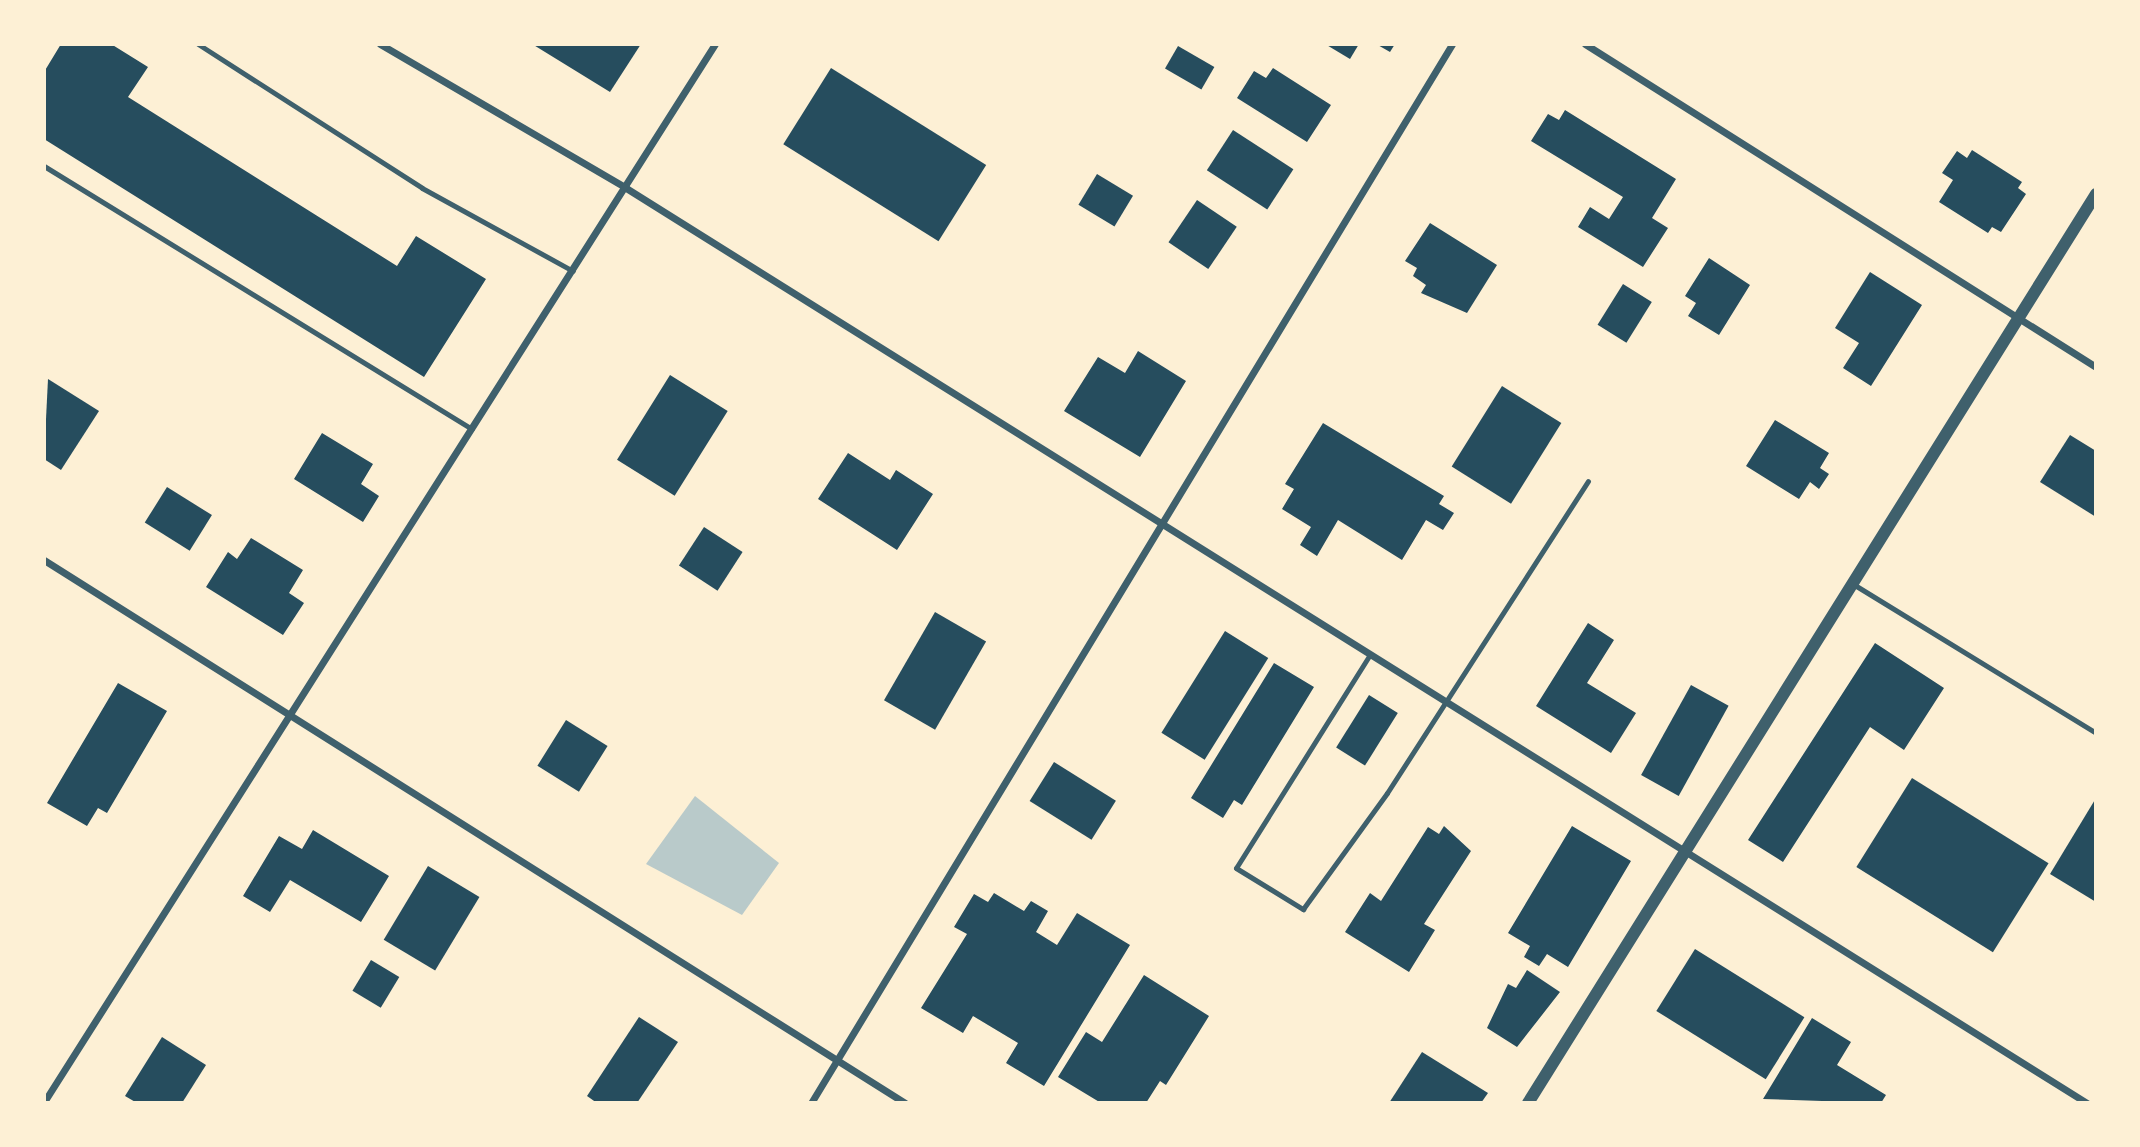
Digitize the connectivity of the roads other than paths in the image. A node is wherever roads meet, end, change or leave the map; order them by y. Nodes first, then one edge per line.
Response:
1 (198, 44) edge
2 (380, 44) edge
3 (715, 44) edge
4 (1452, 44) edge
5 (1585, 44) edge
6 (44, 166) edge
7 (626, 188) junction
8 (2096, 194) edge
9 (573, 271) junction
10 (2019, 318) junction
11 (2096, 367) edge
12 (472, 429) junction
13 (1588, 481) dead end
14 (1158, 524) junction
15 (44, 560) edge
16 (1853, 583) junction
17 (1368, 656) junction
18 (1444, 704) junction
19 (291, 714) junction
20 (2096, 733) edge
21 (1684, 854) junction
22 (839, 1062) junction
23 (44, 1102) edge
24 (811, 1103) edge
25 (905, 1103) edge
26 (1528, 1103) edge
27 (2087, 1103) edge

1 - 9 lane
2 - 7 street
3 - 7 street
4 - 14 street
5 - 10 street
6 - 12 lane
7 - 9 street
7 - 14 street
8 - 10 street
9 - 12 street
10 - 11 street
10 - 16 street
12 - 19 street
13 - 18 lane
14 - 17 street
14 - 22 street
15 - 19 street
16 - 20 lane
16 - 21 street
17 - 18 street
17 - 18 lane
18 - 21 street
19 - 22 street
19 - 23 street
21 - 26 street
21 - 27 street
22 - 24 street
22 - 25 street

